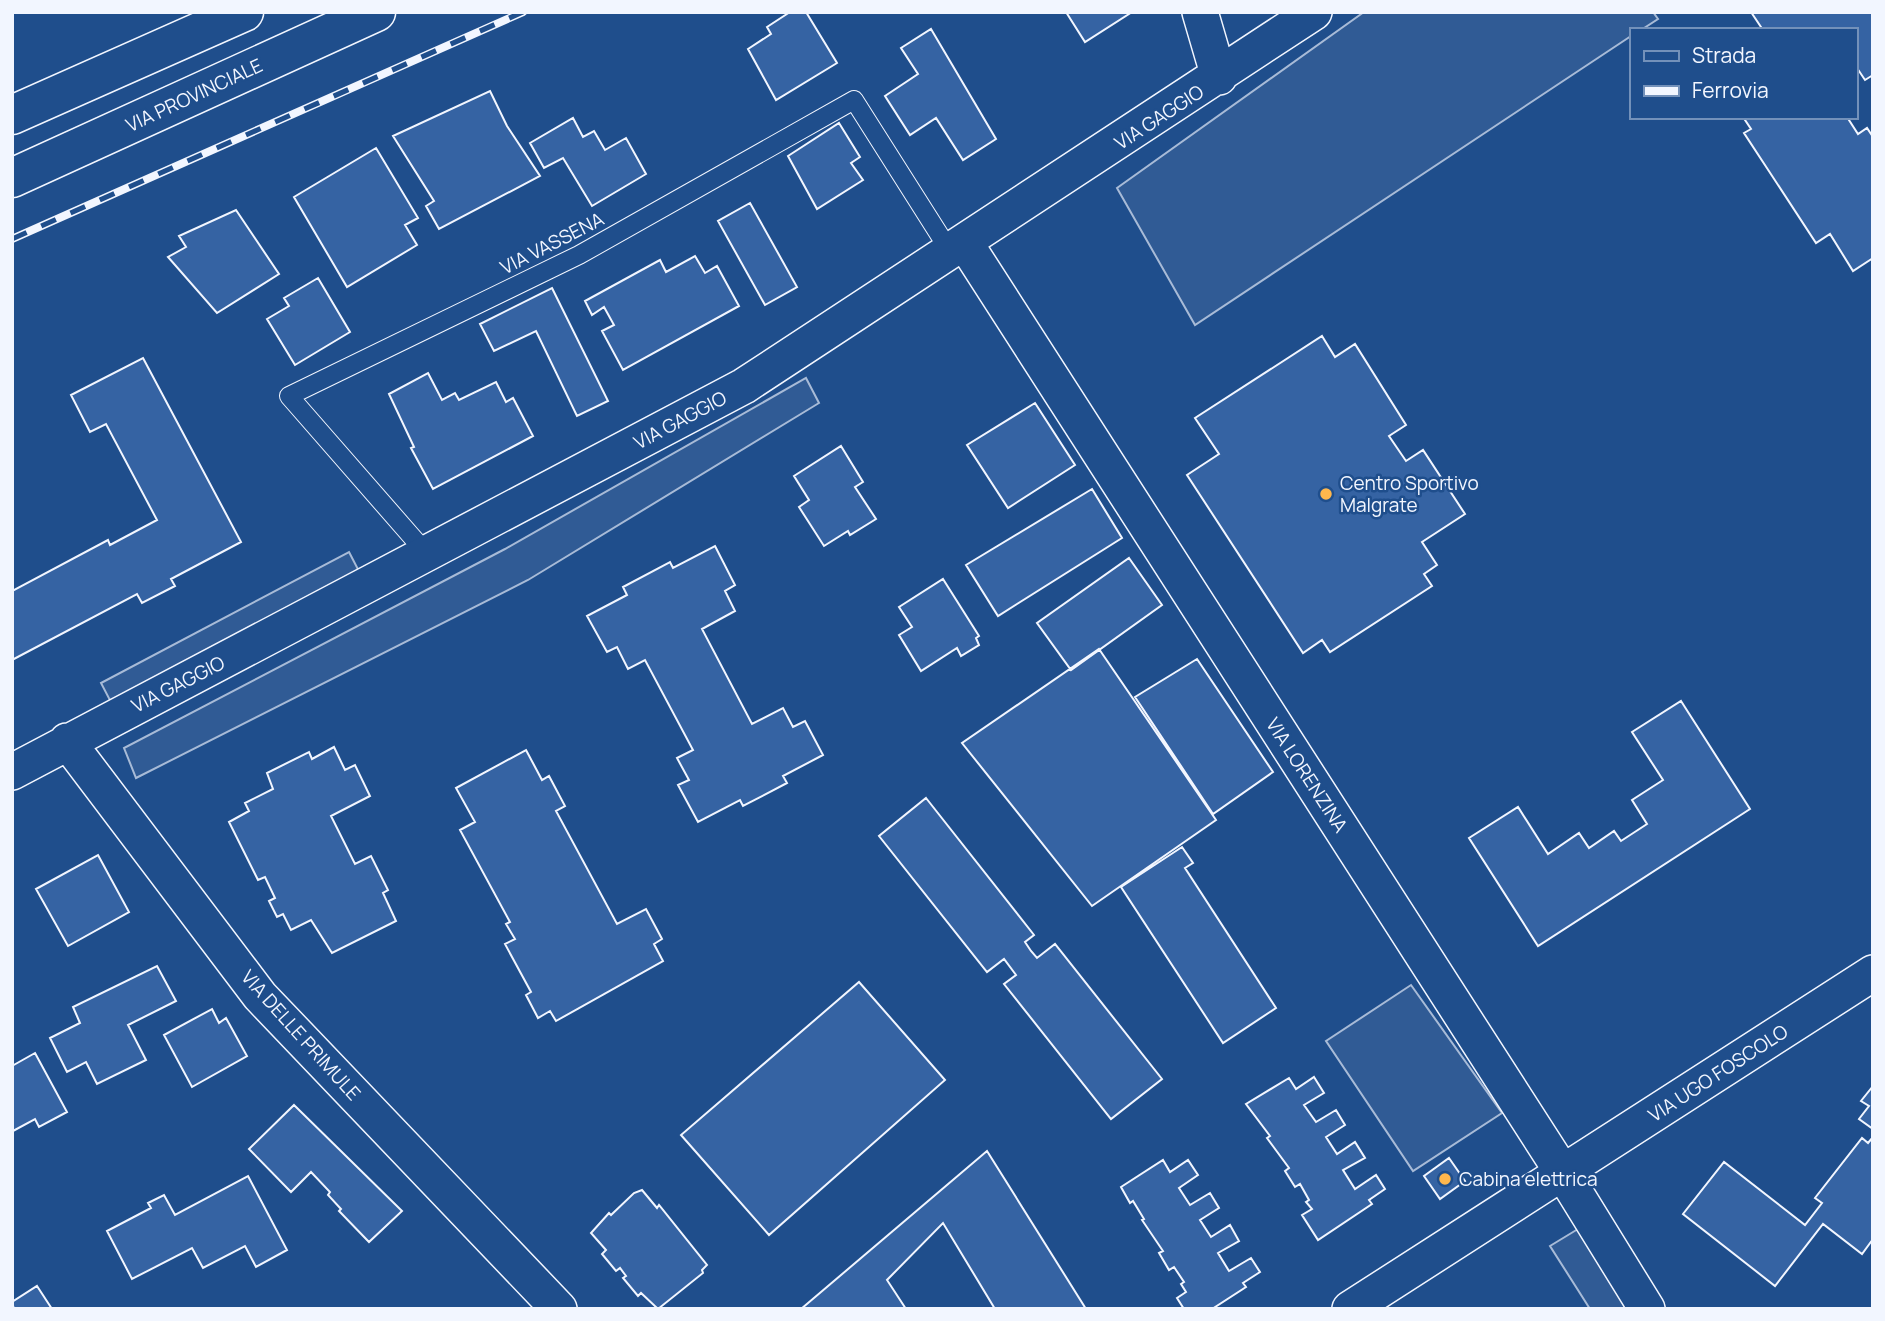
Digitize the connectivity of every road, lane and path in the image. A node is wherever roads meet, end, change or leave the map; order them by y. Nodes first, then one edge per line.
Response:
1 (244, 12) edge
2 (376, 12) edge
3 (1200, 12) edge
4 (1314, 12) edge
5 (1219, 78) junction
6 (12, 116) edge
7 (12, 178) edge
8 (958, 248) junction
9 (427, 554) junction
10 (67, 741) junction
11 (12, 772) edge
12 (1873, 973) edge
13 (1563, 1173) junction
14 (559, 1309) edge
15 (1349, 1309) edge
16 (1647, 1309) edge

1 - 6 main road
2 - 7 main road, VIA PROVINCIALE
3 - 5 street
4 - 5 street, VIA GAGGIO
5 - 8 street, VIA GAGGIO
8 - 9 street, VIA GAGGIO
8 - 9 lane, VIA VASSENA
8 - 13 street, VIA LORENZINA
9 - 10 street, VIA GAGGIO
10 - 11 street, VIA GAGGIO
10 - 14 street, VIA DELLE PRIMULE
12 - 13 street, VIA UGO FOSCOLO
13 - 15 street, VIA UGO FOSCOLO
13 - 16 street, VIA LORENZINA

